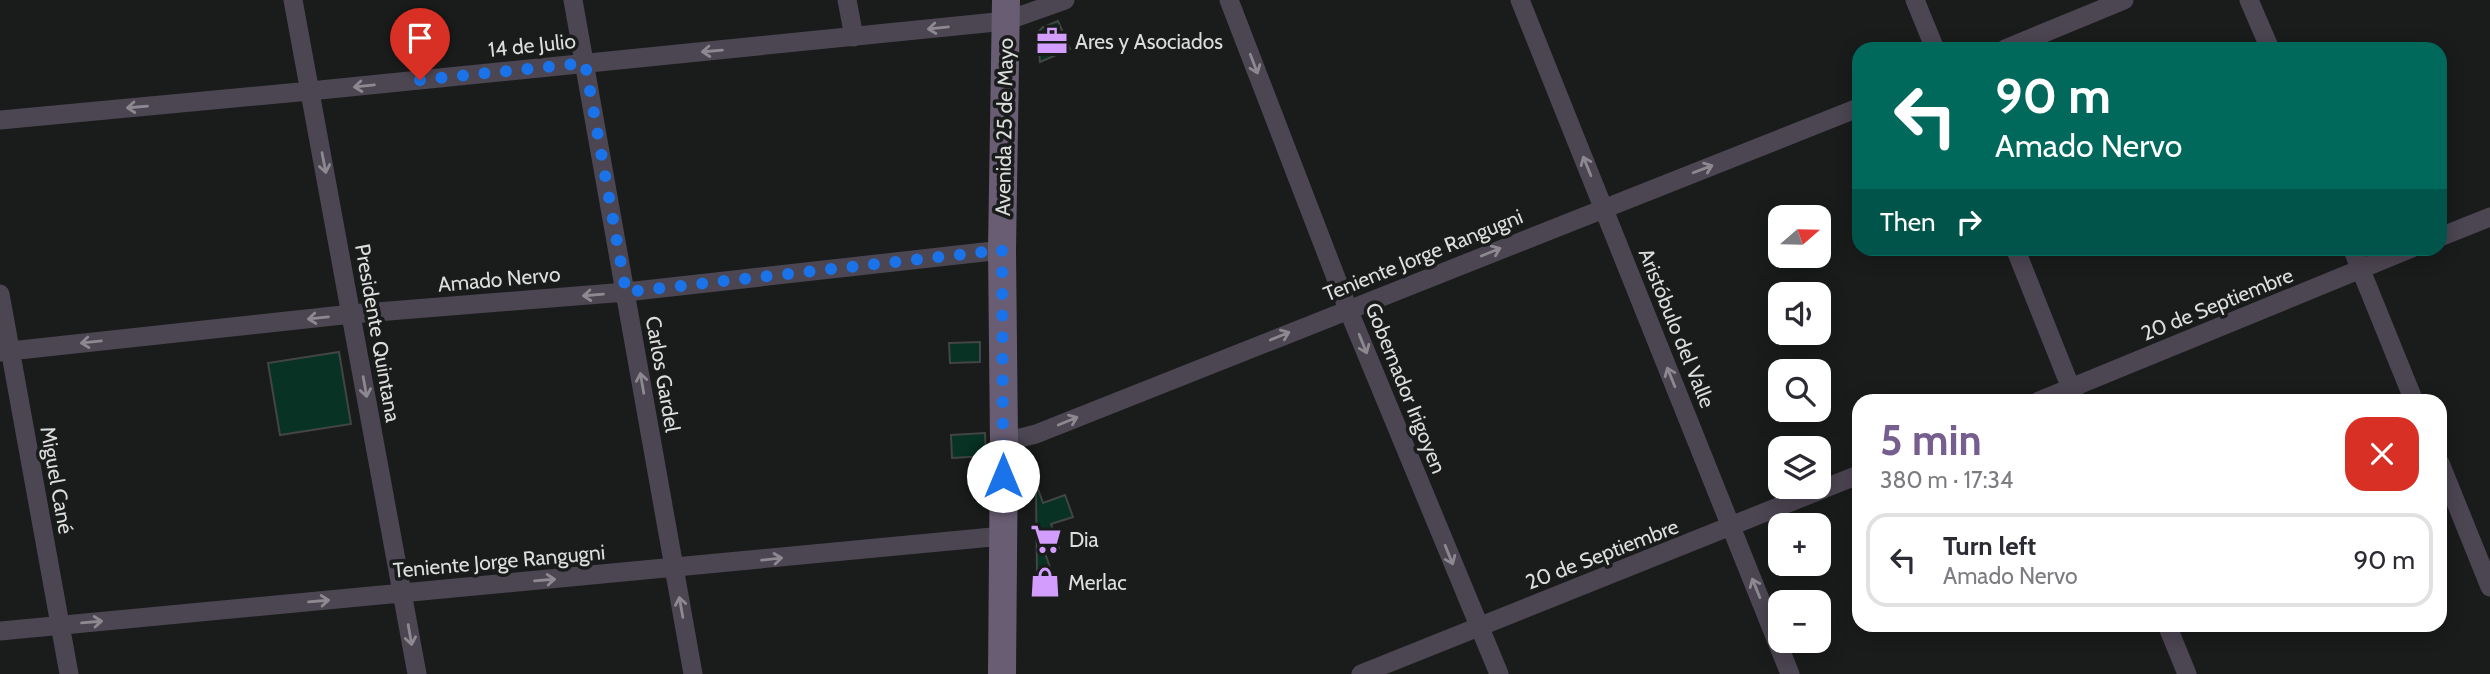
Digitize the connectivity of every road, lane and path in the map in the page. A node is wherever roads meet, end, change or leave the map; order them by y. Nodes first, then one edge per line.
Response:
1 (293, 0) edge
2 (573, 0) edge
3 (847, 0) edge
4 (1065, 0) edge
5 (1229, 0) edge
6 (1520, 0) edge
7 (1915, 0) edge
8 (2124, 0) edge
9 (2249, 0) edge
10 (1006, 10) edge
11 (854, 37) junction
12 (1932, 42) edge
13 (2022, 42) edge
14 (2267, 42) edge
15 (585, 63) junction
16 (310, 92) junction
17 (1852, 110) edge
18 (0, 120) edge
19 (1604, 207) junction
20 (2490, 217) edge
21 (2447, 234) edge
22 (1002, 250) junction
23 (2018, 256) edge
24 (2355, 256) edge
25 (2393, 256) edge
26 (2361, 270) junction
27 (626, 292) junction
28 (0, 294) edge
29 (1348, 309) junction
30 (352, 314) junction
31 (5, 351) edge
32 (2074, 394) edge
33 (2411, 394) edge
34 (1004, 442) junction
35 (1852, 478) edge
36 (2447, 480) edge
37 (1731, 528) junction
38 (1003, 536) junction
39 (674, 569) junction
40 (2490, 587) edge
41 (402, 593) junction
42 (60, 625) junction
43 (1479, 626) junction
44 (0, 631) edge
45 (2170, 632) edge
46 (69, 674) edge
47 (417, 674) edge
48 (694, 674) edge
49 (1002, 674) edge
50 (1361, 674) edge
51 (1499, 674) edge
52 (1790, 674) edge
53 (2188, 674) edge

1 - 16 street, Presidente Quintana
2 - 15 street, Carlos Gardel
3 - 11 street
4 - 10 street, 14 de Julio
5 -> 29 street, Gobernador Irigoyen
19 -> 6 street, Aristóbulo del Valle
7 - 12 street
8 - 13 street
9 - 14 street
10 -> 11 street, 14 de Julio
10 - 22 main road, Avenida 25 de Mayo
11 -> 15 street, 14 de Julio
15 -> 16 street, 14 de Julio
15 - 27 street, Carlos Gardel
16 -> 18 street, 14 de Julio
16 -> 30 street, Presidente Quintana
19 -> 17 street, Teniente Jorge Rangugni
29 -> 19 street, Teniente Jorge Rangugni
37 -> 19 street, Aristóbulo del Valle
20 - 21 street
22 - 27 street, Amado Nervo
22 - 34 main road, Avenida 25 de Mayo
23 - 32 street
24 - 26 street
25 - 26 street, 20 de Septiembre
26 - 32 street, 20 de Septiembre
26 - 33 street
27 -> 30 street, Amado Nervo
39 -> 27 street, Carlos Gardel
28 - 31 street, Miguel Cané
34 -> 29 street, Teniente Jorge Rangugni
29 -> 43 street, Gobernador Irigoyen
30 -> 31 street, Amado Nervo
30 -> 41 street, Presidente Quintana
31 - 42 street, Miguel Cané
34 - 38 main road, Avenida 25 de Mayo
35 - 37 street, 20 de Septiembre
36 - 40 street
37 - 43 street, 20 de Septiembre
52 -> 37 street, Aristóbulo del Valle
39 -> 38 street, Teniente Jorge Rangugni
38 - 49 main road, Avenida 25 de Mayo
41 -> 39 street, Teniente Jorge Rangugni
48 -> 39 street, Carlos Gardel
42 -> 41 street, Teniente Jorge Rangugni
41 -> 47 street, Presidente Quintana
42 - 44 street, Teniente Jorge Rangugni
42 - 46 street, Miguel Cané
43 - 50 street, 20 de Septiembre
43 - 51 street, Gobernador Irigoyen
45 - 53 street

